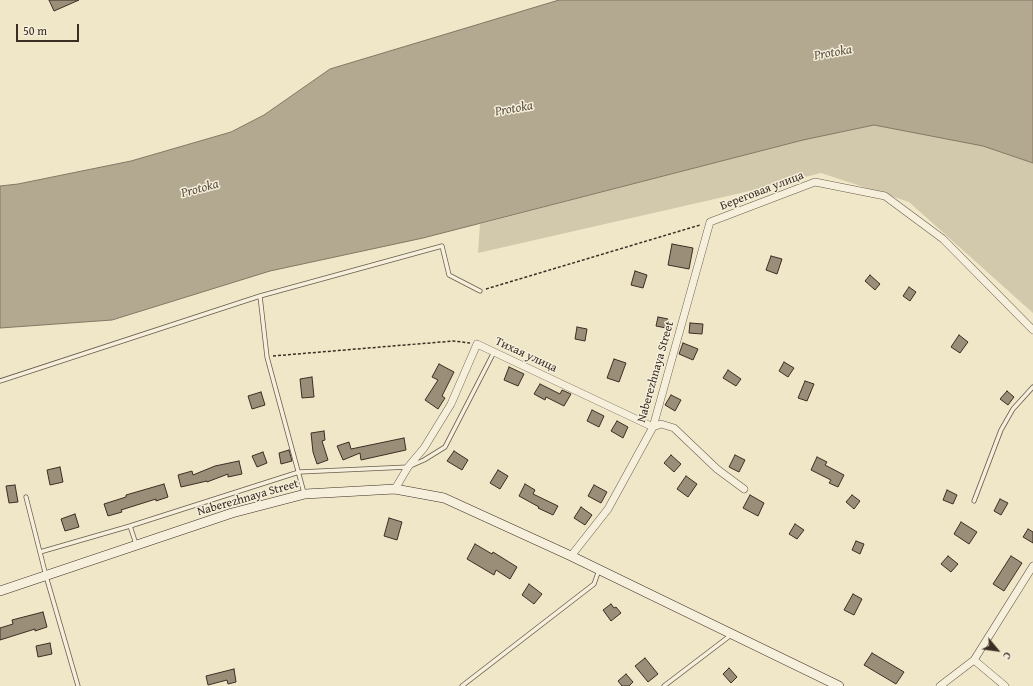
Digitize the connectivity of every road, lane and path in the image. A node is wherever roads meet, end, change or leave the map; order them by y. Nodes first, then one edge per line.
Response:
1 (710, 222) junction
2 (480, 291) joint
3 (260, 296) junction
4 (1033, 330) edge
5 (476, 344) junction
6 (494, 352) junction
7 (267, 357) junction
8 (0, 382) edge
9 (1033, 387) edge
10 (653, 427) junction
11 (408, 467) junction
12 (299, 472) junction
13 (395, 489) junction
14 (744, 490) dead end
15 (305, 494) junction
16 (26, 497) dead end
17 (974, 501) dead end
18 (130, 526) junction
19 (136, 544) junction
20 (40, 552) junction
21 (572, 556) junction
22 (1033, 566) edge
23 (599, 569) junction
24 (46, 576) junction
25 (0, 591) edge
26 (732, 634) junction
27 (974, 660) junction
28 (78, 686) edge
29 (462, 686) edge
30 (664, 686) edge
31 (839, 686) edge
32 (940, 686) edge
33 (1005, 686) edge

1 - 2 path, Береговая улица
1 - 4 street, Береговая улица
1 - 10 street, Naberezhnaya Street
2 - 3 lane
3 - 7 lane
3 - 8 lane
5 - 6 street, Тихая улица
5 - 7 path, Тихая улица
5 - 11 street
6 - 10 street, Тихая улица
6 - 11 lane
7 - 12 lane
9 - 17 lane
10 - 14 street, Тихая улица
10 - 21 street, Naberezhnaya Street
11 - 12 lane
11 - 13 street
12 - 15 lane
12 - 18 lane
13 - 15 street, Naberezhnaya Street
13 - 21 street, Naberezhnaya Street
15 - 19 street, Naberezhnaya Street
16 - 20 lane
18 - 19 lane
18 - 20 lane
19 - 24 street, Naberezhnaya Street
20 - 24 lane
21 - 23 street, Naberezhnaya Street
22 - 27 street
23 - 26 street, Naberezhnaya Street
23 - 29 lane
24 - 25 street, Naberezhnaya Street
24 - 28 lane
26 - 30 lane
26 - 31 street, Naberezhnaya Street
27 - 32 street
27 - 33 street

